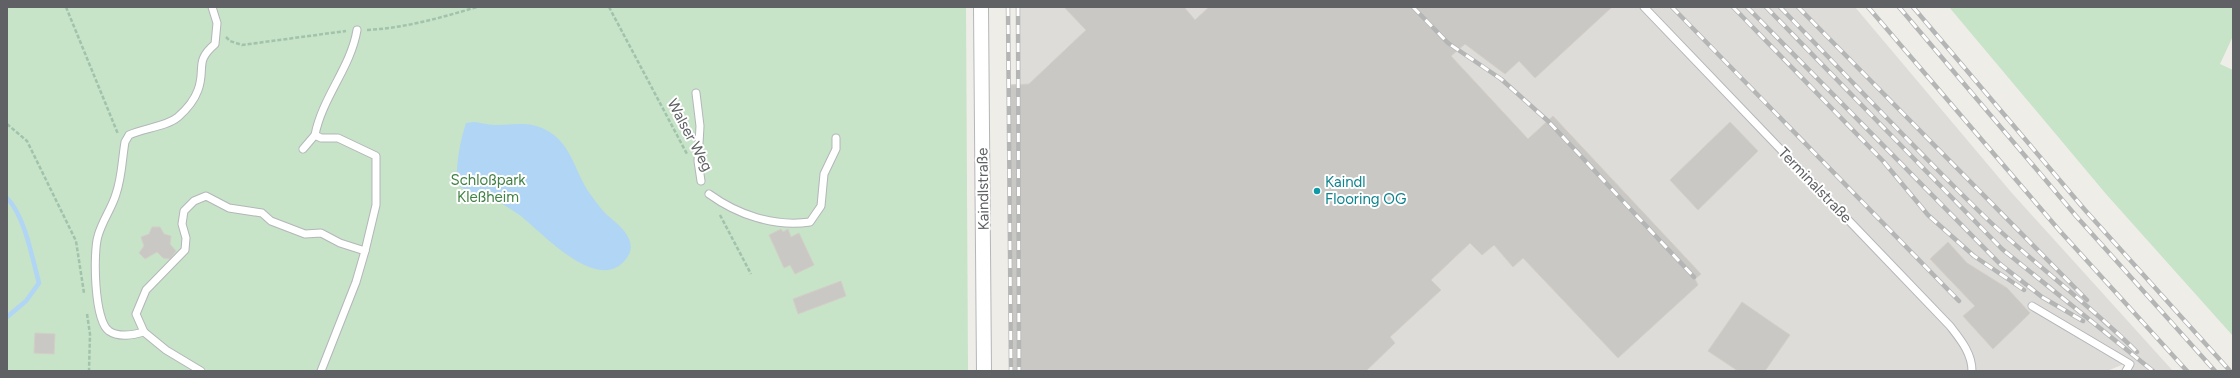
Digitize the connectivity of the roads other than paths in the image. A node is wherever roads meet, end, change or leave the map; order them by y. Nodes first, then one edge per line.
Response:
1 (212, 7) edge
2 (981, 7) edge
3 (1644, 7) edge
4 (357, 30) dead end
5 (696, 93) dead end
6 (315, 135) junction
7 (836, 138) dead end
8 (303, 149) dead end
9 (701, 181) dead end
10 (709, 194) road end
11 (365, 251) junction
12 (2032, 306) dead end
13 (144, 332) junction
14 (201, 371) edge
15 (321, 371) edge
16 (984, 371) edge
17 (1972, 371) edge
18 (2126, 371) edge

1 - 13 lane
2 - 16 street, Kaindlstraße
3 - 17 lane, Terminalstraße
4 - 6 lane
5 - 9 lane
6 - 8 lane
6 - 11 lane
7 - 10 lane
11 - 13 lane
11 - 15 lane
12 - 18 lane
13 - 14 lane

